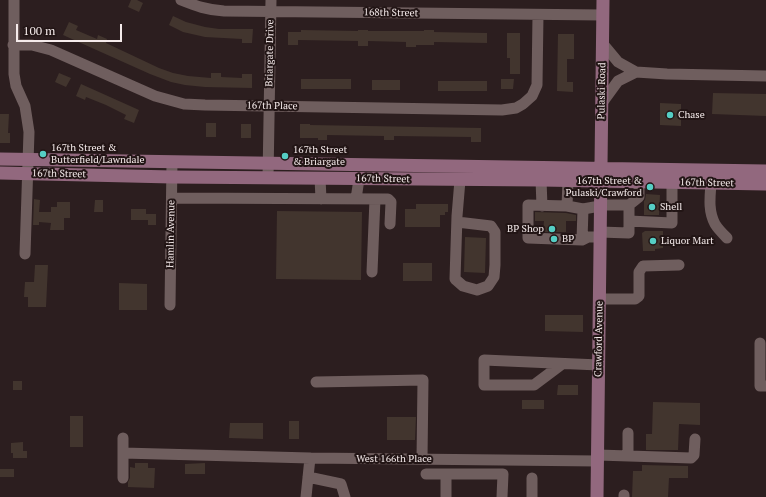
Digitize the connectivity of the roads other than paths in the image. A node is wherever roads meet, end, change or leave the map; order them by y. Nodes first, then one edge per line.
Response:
1 (14, 0) edge
2 (181, 0) edge
3 (271, 0) edge
4 (603, 0) edge
5 (271, 11) junction
6 (538, 15) junction
7 (603, 16) junction
8 (603, 44) junction
9 (13, 45) junction
10 (636, 72) junction
11 (766, 76) edge
12 (602, 103) junction
13 (269, 106) junction
14 (0, 159) edge
15 (28, 160) junction
16 (172, 162) junction
17 (268, 163) junction
18 (601, 168) junction
19 (766, 171) edge
20 (0, 173) edge
21 (27, 174) junction
22 (172, 177) junction
23 (268, 178) junction
24 (320, 178) junction
25 (359, 179) junction
26 (460, 180) junction
27 (541, 180) junction
28 (568, 181) junction
29 (601, 182) junction
30 (640, 182) junction
31 (672, 182) junction
32 (711, 183) junction
33 (766, 184) edge
34 (172, 198) junction
35 (321, 199) junction
36 (356, 199) junction
37 (374, 199) junction
38 (600, 205) junction
39 (629, 205) junction
40 (542, 206) junction
41 (567, 206) junction
42 (583, 209) junction
43 (457, 222) junction
44 (629, 222) junction
45 (390, 224) dead end
46 (600, 235) junction
47 (727, 238) dead end
48 (582, 240) junction
49 (24, 254) dead end
50 (679, 265) dead end
51 (372, 272) dead end
52 (599, 299) junction
53 (170, 305) dead end
54 (760, 343) dead end
55 (562, 364) junction
56 (599, 365) junction
57 (316, 382) dead end
58 (766, 386) edge
59 (628, 433) dead end
60 (124, 438) dead end
61 (695, 439) dead end
62 (124, 453) junction
63 (628, 456) junction
64 (310, 458) junction
65 (598, 458) junction
66 (422, 459) junction
67 (426, 474) dead end
68 (446, 474) junction
69 (308, 477) junction
70 (123, 478) dead end
71 (532, 478) dead end
72 (306, 497) edge
73 (345, 497) edge
74 (446, 497) edge
75 (502, 497) edge
76 (532, 497) edge
77 (597, 497) edge

1 - 9 street
2 - 5 street, 168th Street
3 - 5 street, Briargate Drive
4 - 7 main road, Pulaski Road
5 - 6 street, 168th Street
5 - 13 street, Briargate Drive
6 - 7 street, 168th Street
6 - 13 street, 167th Place
7 - 8 main road, Pulaski Road
8 - 10 street
8 - 12 main road, Pulaski Road
9 - 13 street, 167th Place
9 - 15 street
10 - 11 street
10 - 12 street
12 - 18 main road, Pulaski Road
13 - 17 street, Briargate Drive
14 - 15 main road, 167th Street
15 - 16 main road, 167th Street
15 - 21 street
16 - 17 main road, 167th Street
16 - 22 street, Hamlin Avenue
17 - 18 main road, 167th Street
17 - 23 street, Briargate Drive
18 - 19 main road, 167th Street
18 - 29 main road, Pulaski Road
20 - 21 main road, 167th Street
21 - 22 main road, 167th Street
21 - 49 street
22 - 23 main road, 167th Street
22 - 34 street, Hamlin Avenue
23 - 24 main road, 167th Street
24 - 25 main road, 167th Street
24 - 35 street
25 - 26 main road, 167th Street
25 - 36 street
26 - 27 main road, 167th Street
26 - 43 street
27 - 28 main road, 167th Street
27 - 40 street
28 - 29 main road, 167th Street
28 - 41 street
29 - 30 main road, 167th Street
29 - 38 main road, Crawford Avenue
30 - 31 main road, 167th Street
30 - 39 street
31 - 32 main road, 167th Street
31 - 44 street
32 - 33 main road, 167th Street
32 - 47 street
34 - 35 street
34 - 53 street, Hamlin Avenue
35 - 36 street
36 - 37 street
37 - 45 street
37 - 51 street
38 - 39 street
38 - 42 street
38 - 46 main road, Crawford Avenue
39 - 44 street
40 - 41 street
40 - 48 street
41 - 42 street
42 - 48 street
43 - 43 street
44 - 46 street
46 - 48 street
46 - 52 main road, Crawford Avenue
50 - 52 street
52 - 56 main road, Crawford Avenue
54 - 58 street
55 - 55 street
55 - 56 street
56 - 65 main road, Crawford Avenue
57 - 66 street
59 - 63 street
60 - 62 street
61 - 63 street, West 166th Place
62 - 64 street, West 166th Place
62 - 70 street
63 - 65 street, West 166th Place
64 - 66 street, West 166th Place
64 - 69 street
65 - 66 street, West 166th Place
65 - 77 main road, Crawford Avenue
67 - 68 street
68 - 74 street
68 - 75 street
69 - 72 street
69 - 73 street
71 - 76 street

